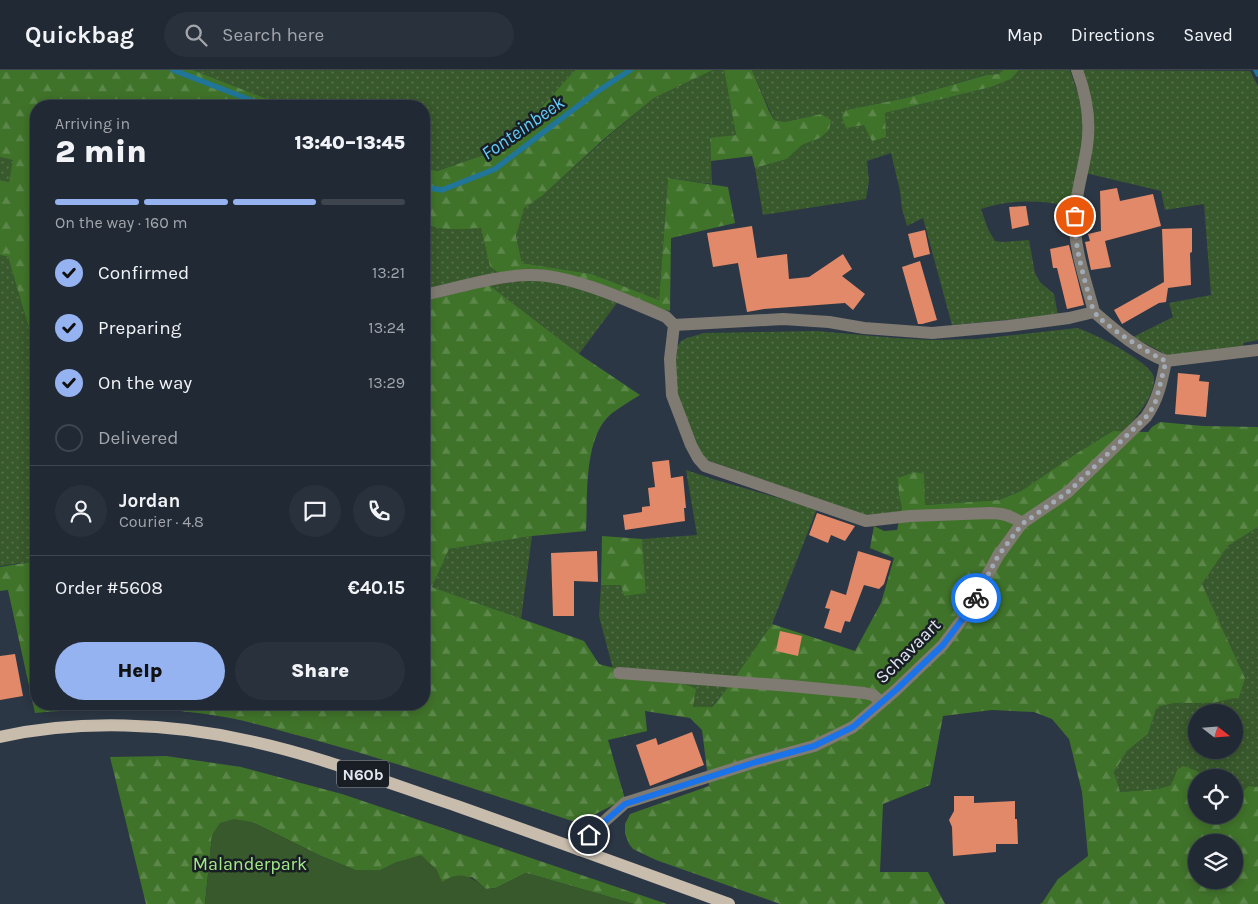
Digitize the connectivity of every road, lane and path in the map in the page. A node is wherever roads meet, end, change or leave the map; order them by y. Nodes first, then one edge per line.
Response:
1 (1077, 70) edge
2 (430, 294) edge
3 (1094, 312) junction
4 (674, 325) junction
5 (1258, 350) edge
6 (1166, 361) junction
7 (1022, 524) junction
8 (619, 673) dead end
9 (881, 702) junction
10 (0, 737) edge
11 (578, 850) junction
12 (729, 904) edge

1 - 3 street
2 - 4 street
3 - 4 street
3 - 6 street
4 - 7 street
5 - 6 street
6 - 7 street, Schavaart
7 - 9 street, Schavaart
8 - 9 street
9 - 11 street, Schavaart
10 - 11 main road, N60b
11 - 12 main road, N60b

